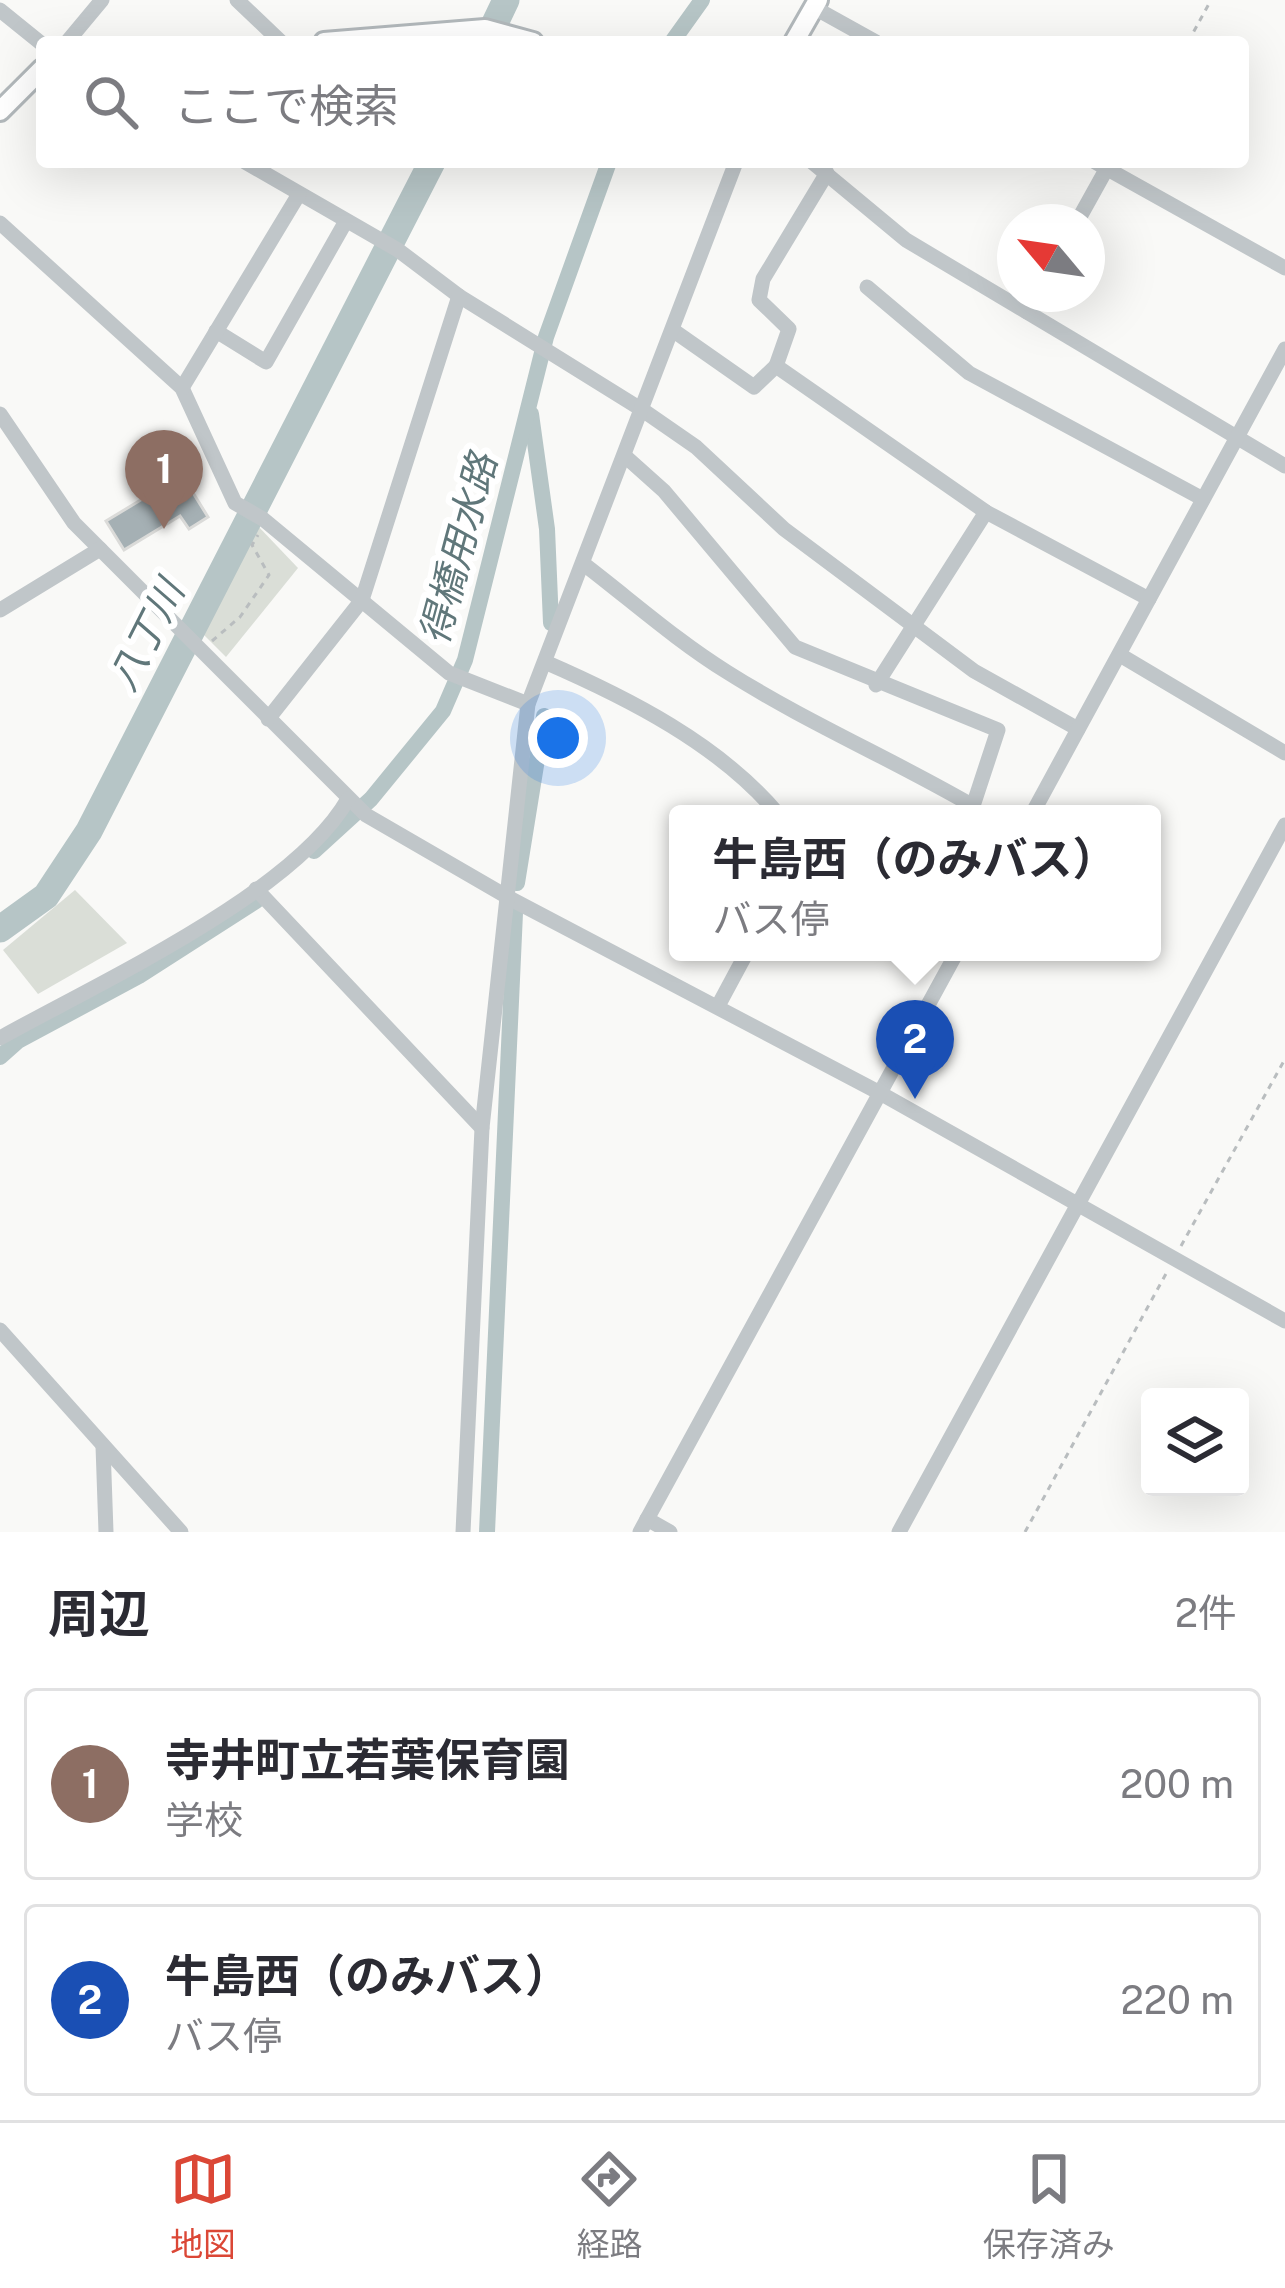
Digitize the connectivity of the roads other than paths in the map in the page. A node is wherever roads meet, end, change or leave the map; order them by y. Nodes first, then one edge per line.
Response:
1 (102, 0) edge
2 (237, 0) edge
3 (815, 4) edge
4 (0, 10) edge
5 (72, 36) edge
6 (275, 36) edge
7 (393, 36) edge
8 (514, 36) edge
9 (797, 36) edge
10 (866, 36) edge
11 (36, 39) edge
12 (36, 75) edge
13 (0, 111) edge
14 (254, 168) edge
15 (734, 168) edge
16 (821, 168) edge
17 (1100, 168) edge
18 (1106, 168) edge
19 (827, 172) junction
20 (299, 194) junction
21 (1085, 204) edge
22 (346, 221) junction
23 (0, 223) edge
24 (1285, 268) edge
25 (867, 287) dead end
26 (997, 294) edge
27 (459, 296) junction
28 (1027, 312) edge
29 (674, 331) junction
30 (216, 332) junction
31 (1285, 349) edge
32 (776, 366) junction
33 (182, 388) junction
34 (644, 411) junction
35 (0, 413) edge
36 (1236, 437) junction
37 (626, 457) junction
38 (1285, 466) edge
39 (1203, 499) junction
40 (986, 512) junction
41 (100, 549) junction
42 (585, 565) junction
43 (1149, 599) junction
44 (362, 600) junction
45 (0, 610) edge
46 (912, 625) junction
47 (1120, 655) junction
48 (545, 662) junction
49 (876, 685) junction
50 (528, 704) junction
51 (268, 718) junction
52 (1078, 729) junction
53 (1285, 753) edge
54 (769, 805) edge
55 (971, 805) edge
56 (973, 805) edge
57 (1037, 805) edge
58 (356, 806) junction
59 (1285, 825) edge
60 (256, 890) junction
61 (514, 900) junction
62 (742, 961) edge
63 (952, 961) edge
64 (718, 1006) junction
65 (0, 1038) edge
66 (880, 1093) junction
67 (482, 1129) junction
68 (1077, 1207) junction
69 (1285, 1321) edge
70 (0, 1330) edge
71 (103, 1446) junction
72 (644, 1526) edge
73 (106, 1532) edge
74 (181, 1532) edge
75 (463, 1532) edge
76 (670, 1532) edge
77 (899, 1532) edge

1 - 5 street
2 - 6 street
3 - 9 main road
3 - 10 street
4 - 11 street
7 - 8 main road
12 - 13 main road
14 - 20 street
15 - 29 street
16 - 19 street
17 - 21 street
18 - 24 street
19 - 26 street
19 - 32 street
20 - 22 street
20 - 30 street
22 - 27 street
22 - 30 street
23 - 33 street
25 - 39 street
27 - 34 street
27 - 44 street
28 - 36 street
29 - 32 street
29 - 34 street
30 - 33 street
31 - 36 street
32 - 40 street
33 - 44 street
34 - 37 street
34 - 46 street
35 - 41 street
36 - 38 street
36 - 39 street
37 - 42 street
37 - 49 street
39 - 43 street
40 - 43 street
40 - 46 street
41 - 45 street
41 - 51 street
42 - 48 street
42 - 55 street
43 - 47 street
44 - 50 street
44 - 51 street
46 - 49 street
46 - 52 street
47 - 52 street
47 - 53 street
48 - 50 street
48 - 54 street
49 - 56 street
50 - 61 street
51 - 58 street
52 - 57 street
58 - 60 street
58 - 61 street
59 - 68 street
60 - 65 street
60 - 67 street
61 - 64 street
61 - 67 street
62 - 64 street
63 - 66 street
64 - 66 street
66 - 68 street
66 - 72 street
67 - 75 street
68 - 69 street
68 - 77 street
70 - 71 street
71 - 73 street
71 - 74 street
72 - 76 street

